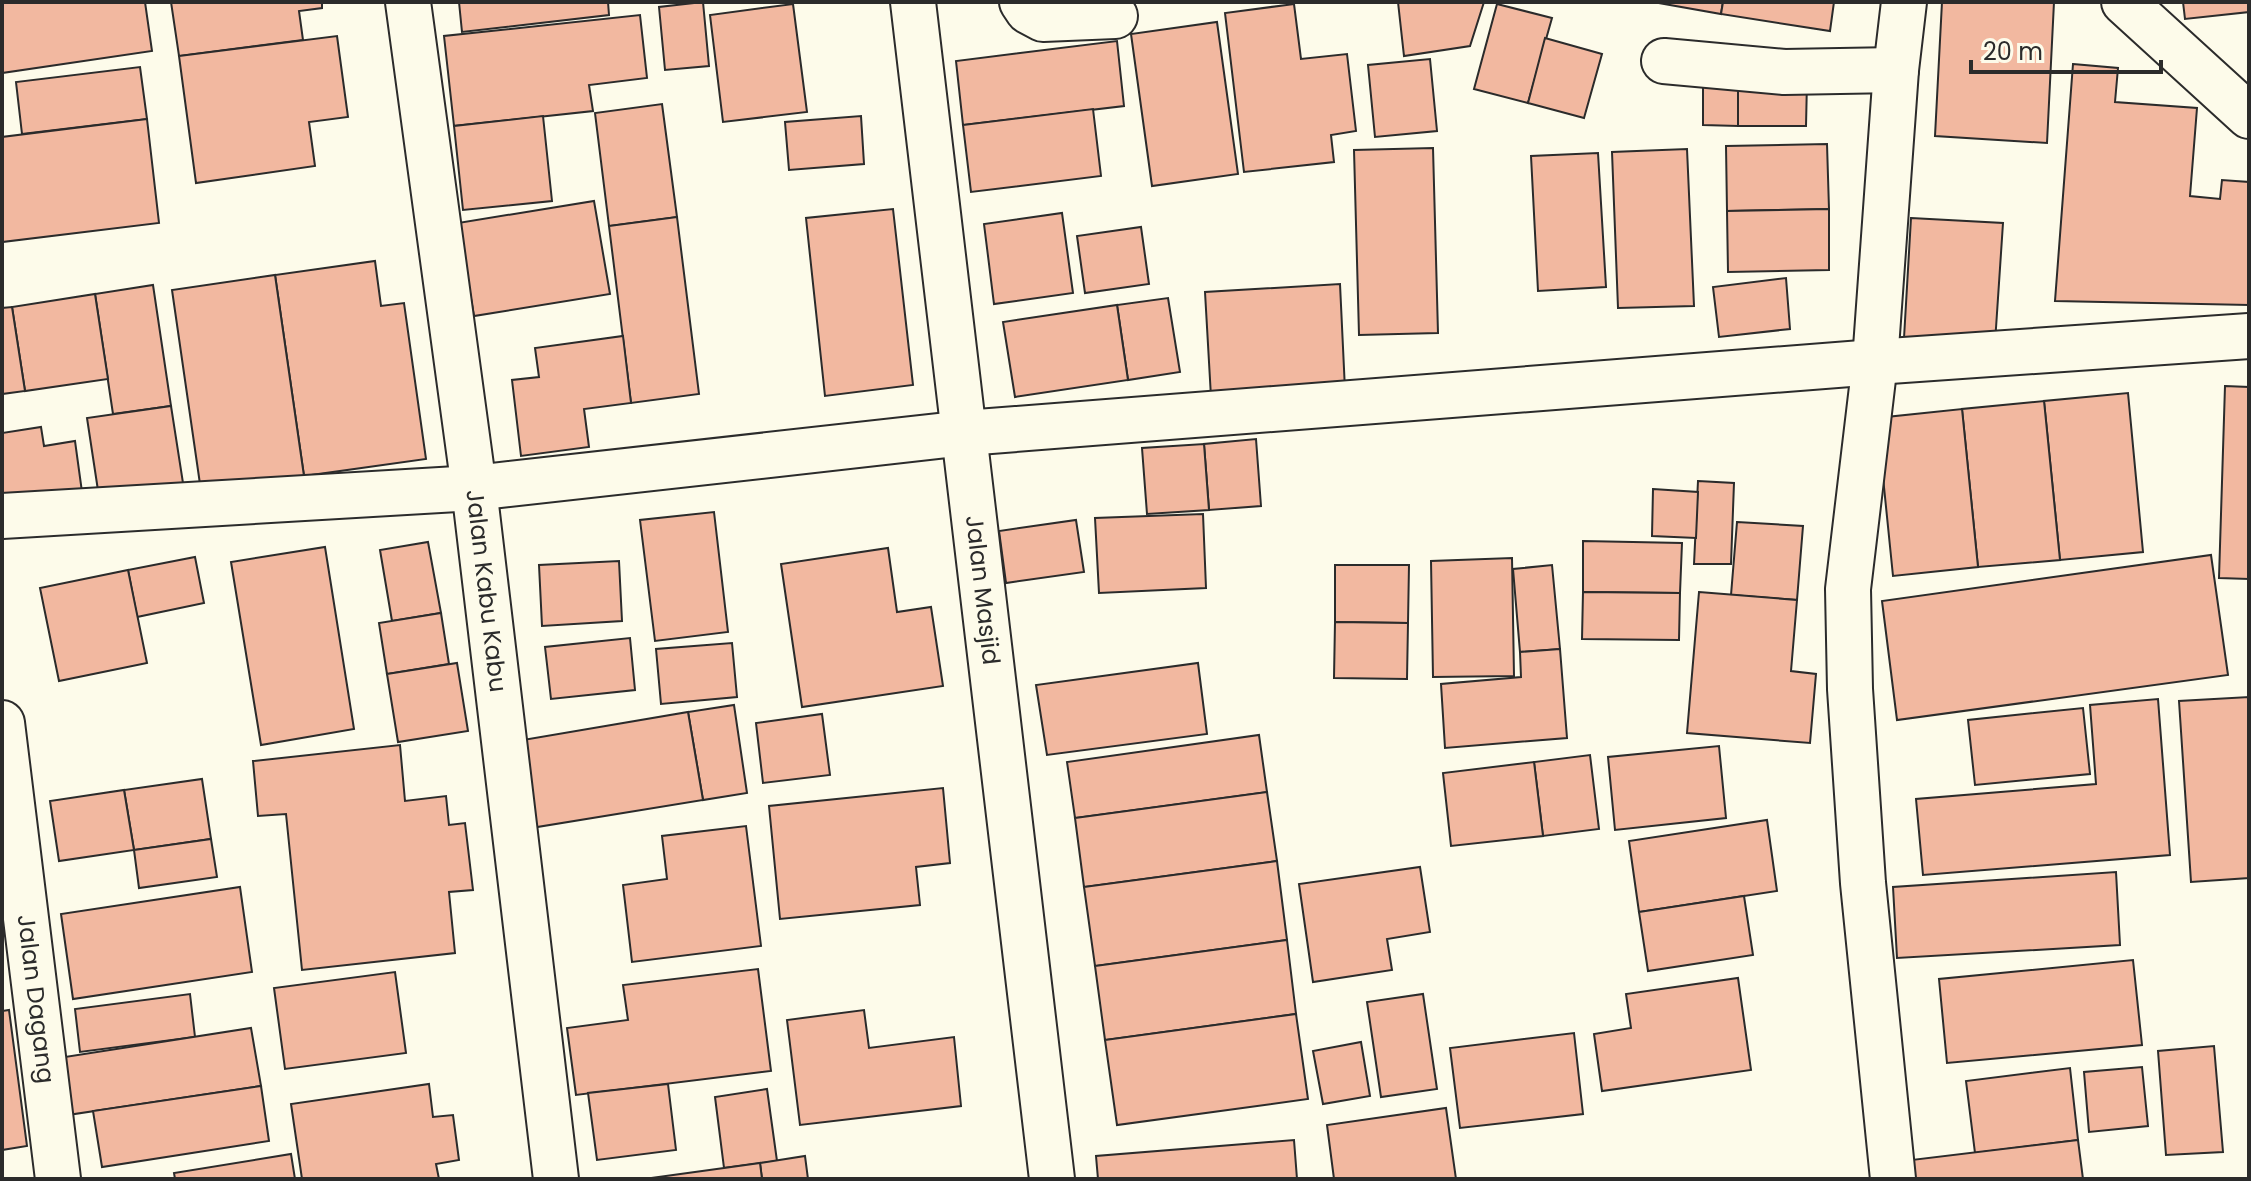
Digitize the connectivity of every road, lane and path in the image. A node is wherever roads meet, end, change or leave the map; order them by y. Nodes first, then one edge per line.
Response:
1 (408, 2) edge
2 (913, 2) edge
3 (1022, 2) edge
4 (1904, 2) edge
5 (2124, 2) edge
6 (1115, 16) dead end
7 (1664, 61) dead end
8 (1896, 70) junction
9 (2249, 116) edge
10 (2249, 336) edge
11 (1875, 362) junction
12 (965, 433) junction
13 (474, 488) junction
14 (2, 516) edge
15 (2, 723) edge
16 (58, 1179) edge
17 (556, 1179) edge
18 (1052, 1179) edge
19 (1893, 1179) edge

1 - 13 street, Jalan Kabu Kabu
2 - 12 street, Jalan Masjid
3 - 6 street
4 - 8 street
5 - 9 street
7 - 8 street
8 - 11 street
10 - 11 street
11 - 12 street
11 - 19 street
12 - 13 street
12 - 18 street, Jalan Masjid
13 - 14 street
13 - 17 street, Jalan Kabu Kabu
15 - 16 street, Jalan Dagang

